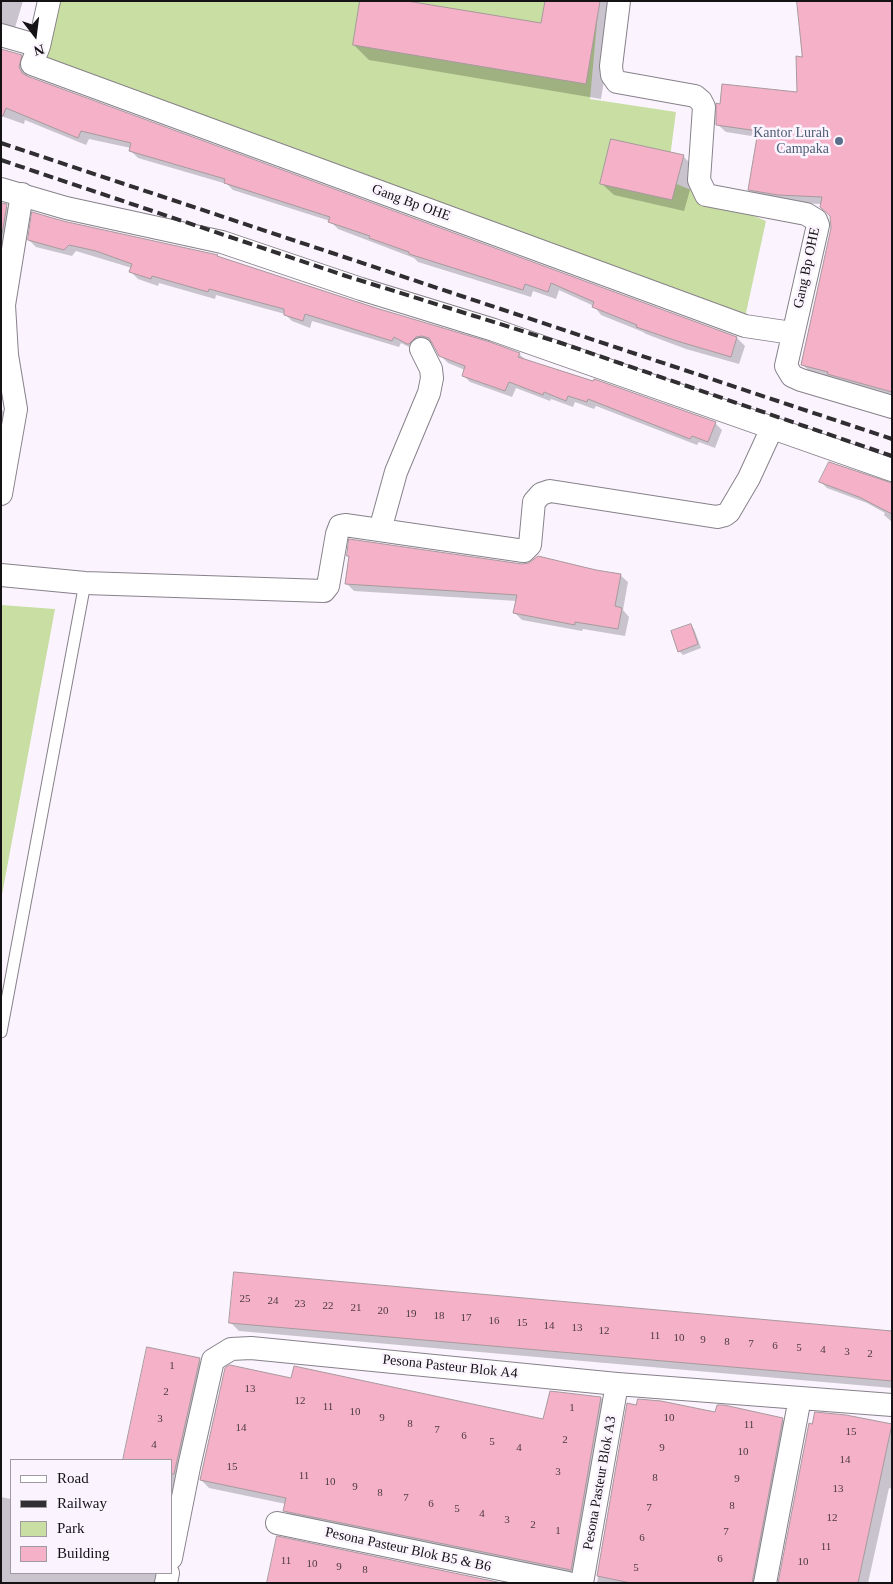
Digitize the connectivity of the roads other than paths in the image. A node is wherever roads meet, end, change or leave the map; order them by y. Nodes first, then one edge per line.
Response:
1 (49, 1) edge
2 (619, 1) edge
3 (1, 35) edge
4 (36, 55) junction
5 (12, 191) edge
6 (792, 334) junction
7 (421, 349) dead end
8 (892, 407) edge
9 (772, 428) junction
10 (892, 470) edge
11 (1, 494) edge
12 (380, 530) junction
13 (1, 575) edge
14 (85, 584) junction
15 (1, 1032) edge
16 (617, 1384) junction
17 (800, 1398) junction
18 (892, 1405) edge
19 (276, 1523) dead end
20 (172, 1553) edge
21 (568, 1583) edge
22 (582, 1583) edge
23 (764, 1583) edge

1 - 4 street
2 - 6 street, Gang Bp OHE
3 - 4 street, Gang Bp OHE
4 - 6 street, Gang Bp OHE
5 - 9 street
5 - 11 street
6 - 8 street, Gang Bp OHE
7 - 12 street
9 - 10 street
9 - 12 street
12 - 14 street
13 - 14 street
14 - 15 lane
16 - 17 street, Pesona Pasteur Blok A4
16 - 20 street, Pesona Pasteur Blok A4
16 - 22 street, Pesona Pasteur Blok A3
17 - 18 street, Pesona Pasteur Blok A4
17 - 23 street
19 - 21 street, Pesona Pasteur Blok B5 & B6

